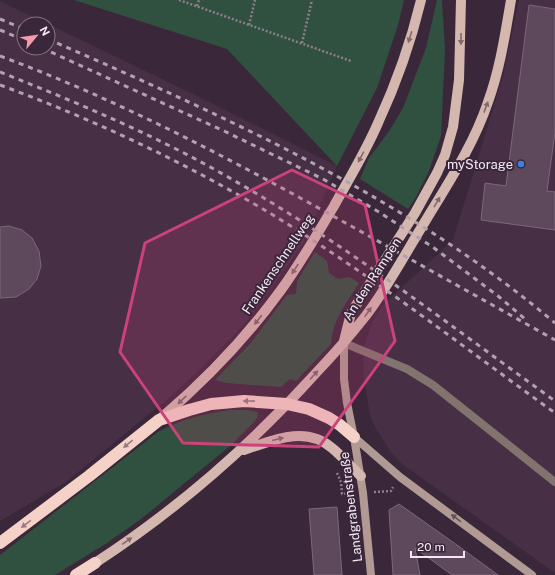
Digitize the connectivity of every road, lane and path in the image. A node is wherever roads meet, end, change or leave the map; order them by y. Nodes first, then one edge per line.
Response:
1 (179, 0) edge
2 (199, 0) edge
3 (255, 0) edge
4 (312, 0) edge
5 (421, 0) edge
6 (461, 0) edge
7 (511, 0) edge
8 (197, 6) junction
9 (249, 25) junction
10 (302, 43) junction
11 (351, 61) dead end
12 (344, 343) junction
13 (288, 404) junction
14 (159, 420) junction
15 (354, 437) junction
16 (241, 451) junction
17 (336, 471) dead end
18 (361, 476) junction
19 (555, 482) edge
20 (347, 494) dead end
21 (0, 543) edge
22 (95, 563) joint
23 (76, 575) edge
24 (371, 575) edge
25 (532, 575) edge

1 - 8 path
2 - 8 path
3 - 9 path
4 - 10 path
5 -> 14 main road, Frankenschnellweg
6 -> 12 main road
12 -> 7 main road, An den Rampen
8 - 9 path
9 - 10 path
10 - 11 path
13 -> 12 main road
12 - 15 main road
12 - 19 lane
13 -> 14 highway
13 - 15 highway
13 - 16 main road
14 -> 21 highway, Frankenschnellweg
15 - 18 main road, Landgrabenstraße
25 -> 15 main road
16 -> 18 main road
22 -> 16 main road
17 - 20 path
18 - 24 main road, Landgrabenstraße
22 - 23 highway

